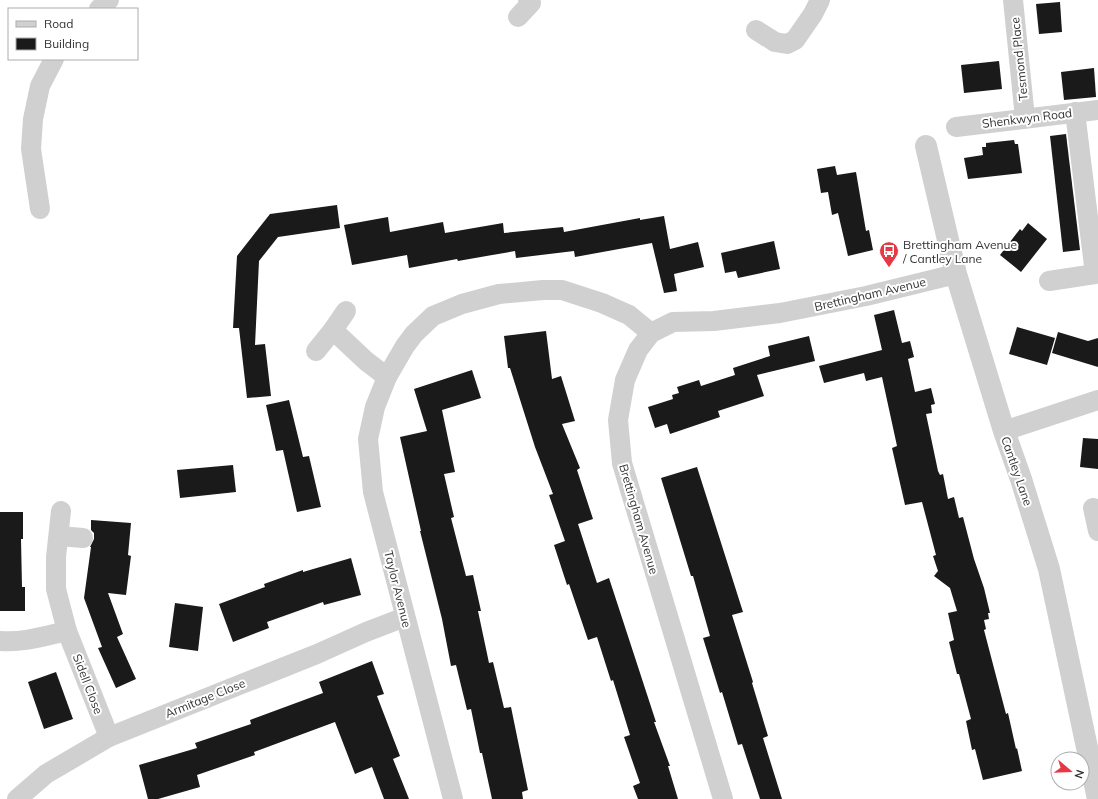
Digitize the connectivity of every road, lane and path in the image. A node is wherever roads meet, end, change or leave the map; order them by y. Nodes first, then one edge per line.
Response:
1 (109, 0) edge
2 (820, 0) edge
3 (1013, 0) edge
4 (530, 1) edge
5 (100, 8) edge
6 (518, 18) dead end
7 (756, 30) dead end
8 (53, 60) edge
9 (1098, 110) edge
10 (1075, 112) junction
11 (1025, 118) junction
12 (956, 127) dead end
13 (926, 146) dead end
14 (40, 209) dead end
15 (956, 274) junction
16 (1096, 274) edge
17 (1050, 281) dead end
18 (346, 311) dead end
19 (333, 330) junction
20 (651, 333) junction
21 (316, 351) dead end
22 (387, 377) junction
23 (1098, 400) edge
24 (1004, 431) junction
25 (1093, 508) dead end
26 (61, 511) dead end
27 (1098, 531) edge
28 (59, 536) junction
29 (83, 538) dead end
30 (405, 618) junction
31 (67, 631) junction
32 (0, 641) edge
33 (109, 737) junction
34 (1098, 798) edge
35 (17, 799) edge
36 (453, 799) edge
37 (723, 799) edge

1 - 5 street
2 - 7 street
3 - 11 street, Tesmond Place
4 - 6 street
8 - 14 street
9 - 10 street, Shenkwyn Road
10 - 11 street, Shenkwyn Road
10 - 16 street
11 - 12 street, Shenkwyn Road
13 - 15 street, Cantley Lane
15 - 20 street, Brettingham Avenue
15 - 24 street, Cantley Lane
16 - 17 street
18 - 19 street
19 - 21 street
19 - 22 street
20 - 22 street, Taylor Avenue
20 - 37 street, Brettingham Avenue
22 - 30 street, Taylor Avenue
23 - 24 street
24 - 34 street, Cantley Lane
25 - 27 street
26 - 28 street, Sidell Close
28 - 29 street
28 - 31 street, Sidell Close
30 - 33 street, Armitage Close
30 - 36 street, Taylor Avenue
31 - 32 street
31 - 33 street, Sidell Close
33 - 35 street, Armitage Close

